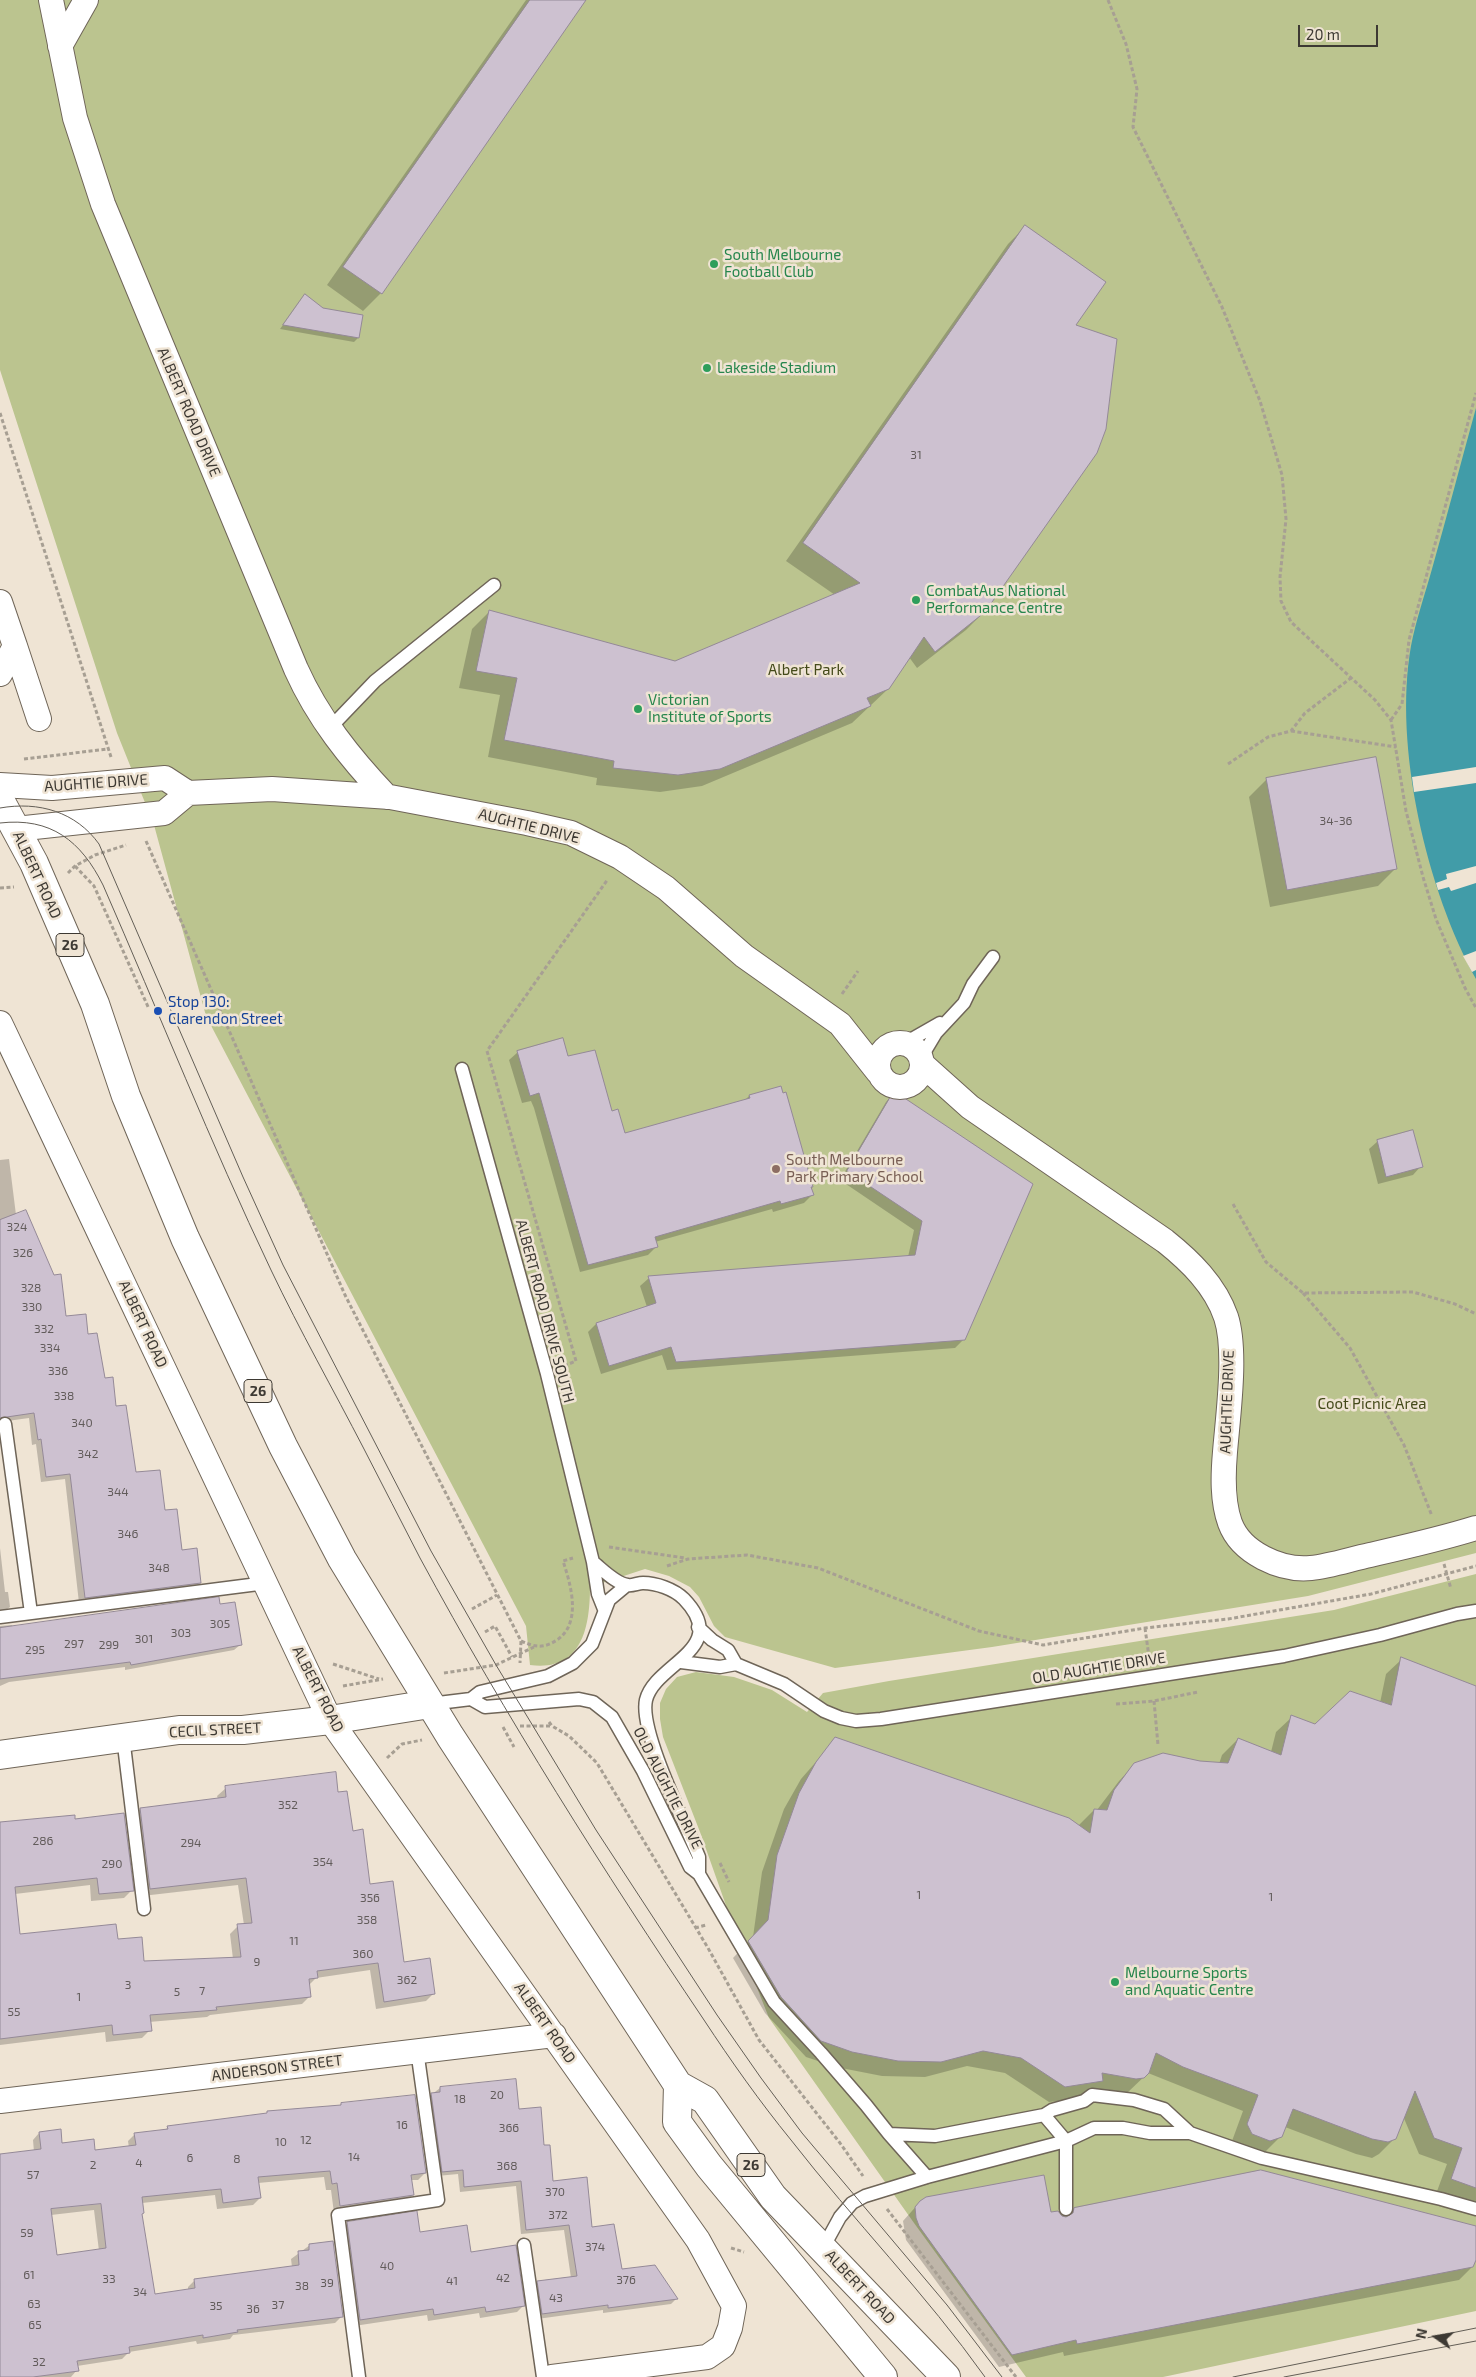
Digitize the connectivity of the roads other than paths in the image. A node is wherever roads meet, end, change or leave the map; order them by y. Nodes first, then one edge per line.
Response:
1 (51, 0) edge
2 (86, 0) edge
3 (60, 46) junction
4 (494, 585) dead end
5 (0, 602) edge
6 (15, 646) junction
7 (0, 674) edge
8 (39, 719) dead end
9 (329, 729) junction
10 (0, 786) edge
11 (188, 793) junction
12 (387, 797) junction
13 (0, 800) edge
14 (8, 830) edge
15 (993, 957) dead end
16 (953, 1015) junction
17 (0, 1023) edge
18 (840, 1024) junction
19 (910, 1052) junction
20 (462, 1069) dead end
21 (878, 1072) junction
22 (901, 1088) junction
23 (970, 1108) junction
24 (6, 1424) dead end
25 (1476, 1528) edge
26 (593, 1562) junction
27 (266, 1583) junction
28 (627, 1586) junction
29 (604, 1609) junction
30 (1476, 1612) edge
31 (31, 1613) junction
32 (0, 1617) edge
33 (698, 1627) junction
34 (681, 1662) junction
35 (736, 1664) junction
36 (471, 1699) junction
37 (430, 1704) junction
38 (330, 1720) junction
39 (123, 1738) junction
40 (0, 1755) edge
41 (699, 1874) junction
42 (144, 1908) dead end
43 (554, 2035) junction
44 (418, 2050) junction
45 (678, 2086) junction
46 (0, 2101) edge
47 (1044, 2114) junction
48 (1190, 2133) junction
49 (888, 2134) junction
50 (1066, 2141) junction
51 (927, 2176) junction
52 (1066, 2209) dead end
53 (1476, 2209) edge
54 (524, 2245) dead end
55 (823, 2248) junction
56 (359, 2377) edge
57 (543, 2377) edge
58 (552, 2377) edge
59 (883, 2377) edge
60 (946, 2377) edge

1 - 3 street, ALBERT ROAD DRIVE
2 - 3 street
3 - 9 street, ALBERT ROAD DRIVE
4 - 9 lane
5 - 6 street
6 - 7 street
6 - 8 street
9 - 12 street, ALBERT ROAD DRIVE
10 - 11 street, AUGHTIE DRIVE
11 - 12 street, AUGHTIE DRIVE
11 - 14 street
12 - 18 street, AUGHTIE DRIVE
13 - 14 main road, ALBERT ROAD / 26
14 - 37 main road, ALBERT ROAD / 26
15 - 16 lane
16 - 19 lane
16 - 19 lane
17 - 27 street, ALBERT ROAD
18 - 19 street, AUGHTIE DRIVE
18 - 21 street, AUGHTIE DRIVE
19 - 21 street
19 - 22 street
19 - 23 street, AUGHTIE DRIVE
20 - 26 lane, ALBERT ROAD DRIVE SOUTH
21 - 22 street
22 - 23 street, AUGHTIE DRIVE
23 - 25 street, AUGHTIE DRIVE
24 - 31 lane
26 - 28 lane
26 - 29 lane, ALBERT ROAD DRIVE SOUTH
27 - 31 lane
27 - 38 street, ALBERT ROAD
28 - 29 lane, OLD AUGHTIE DRIVE
28 - 33 lane
29 - 36 lane, OLD AUGHTIE DRIVE
30 - 35 lane, OLD AUGHTIE DRIVE
31 - 32 lane
33 - 34 lane, OLD AUGHTIE DRIVE
33 - 35 lane, OLD AUGHTIE DRIVE
34 - 35 lane, OLD AUGHTIE DRIVE
34 - 41 lane, OLD AUGHTIE DRIVE
36 - 37 lane, OLD AUGHTIE DRIVE
36 - 41 lane, OLD AUGHTIE DRIVE
37 - 38 main road, CECIL STREET
37 - 45 main road, ALBERT ROAD / 26
38 - 39 main road, CECIL STREET
38 - 43 street, ALBERT ROAD
39 - 40 main road, CECIL STREET
39 - 42 lane
41 - 49 lane
43 - 44 street, ANDERSON STREET
43 - 58 street, ALBERT ROAD
44 - 46 street, ANDERSON STREET
44 - 56 lane
45 - 55 main road, ALBERT ROAD / 26
45 - 59 main road, 26
47 - 48 lane
47 - 49 lane
47 - 50 lane
48 - 50 lane
48 - 53 lane
49 - 51 lane
50 - 51 lane
50 - 52 lane
51 - 55 lane
54 - 57 lane
55 - 60 main road, ALBERT ROAD / 26

